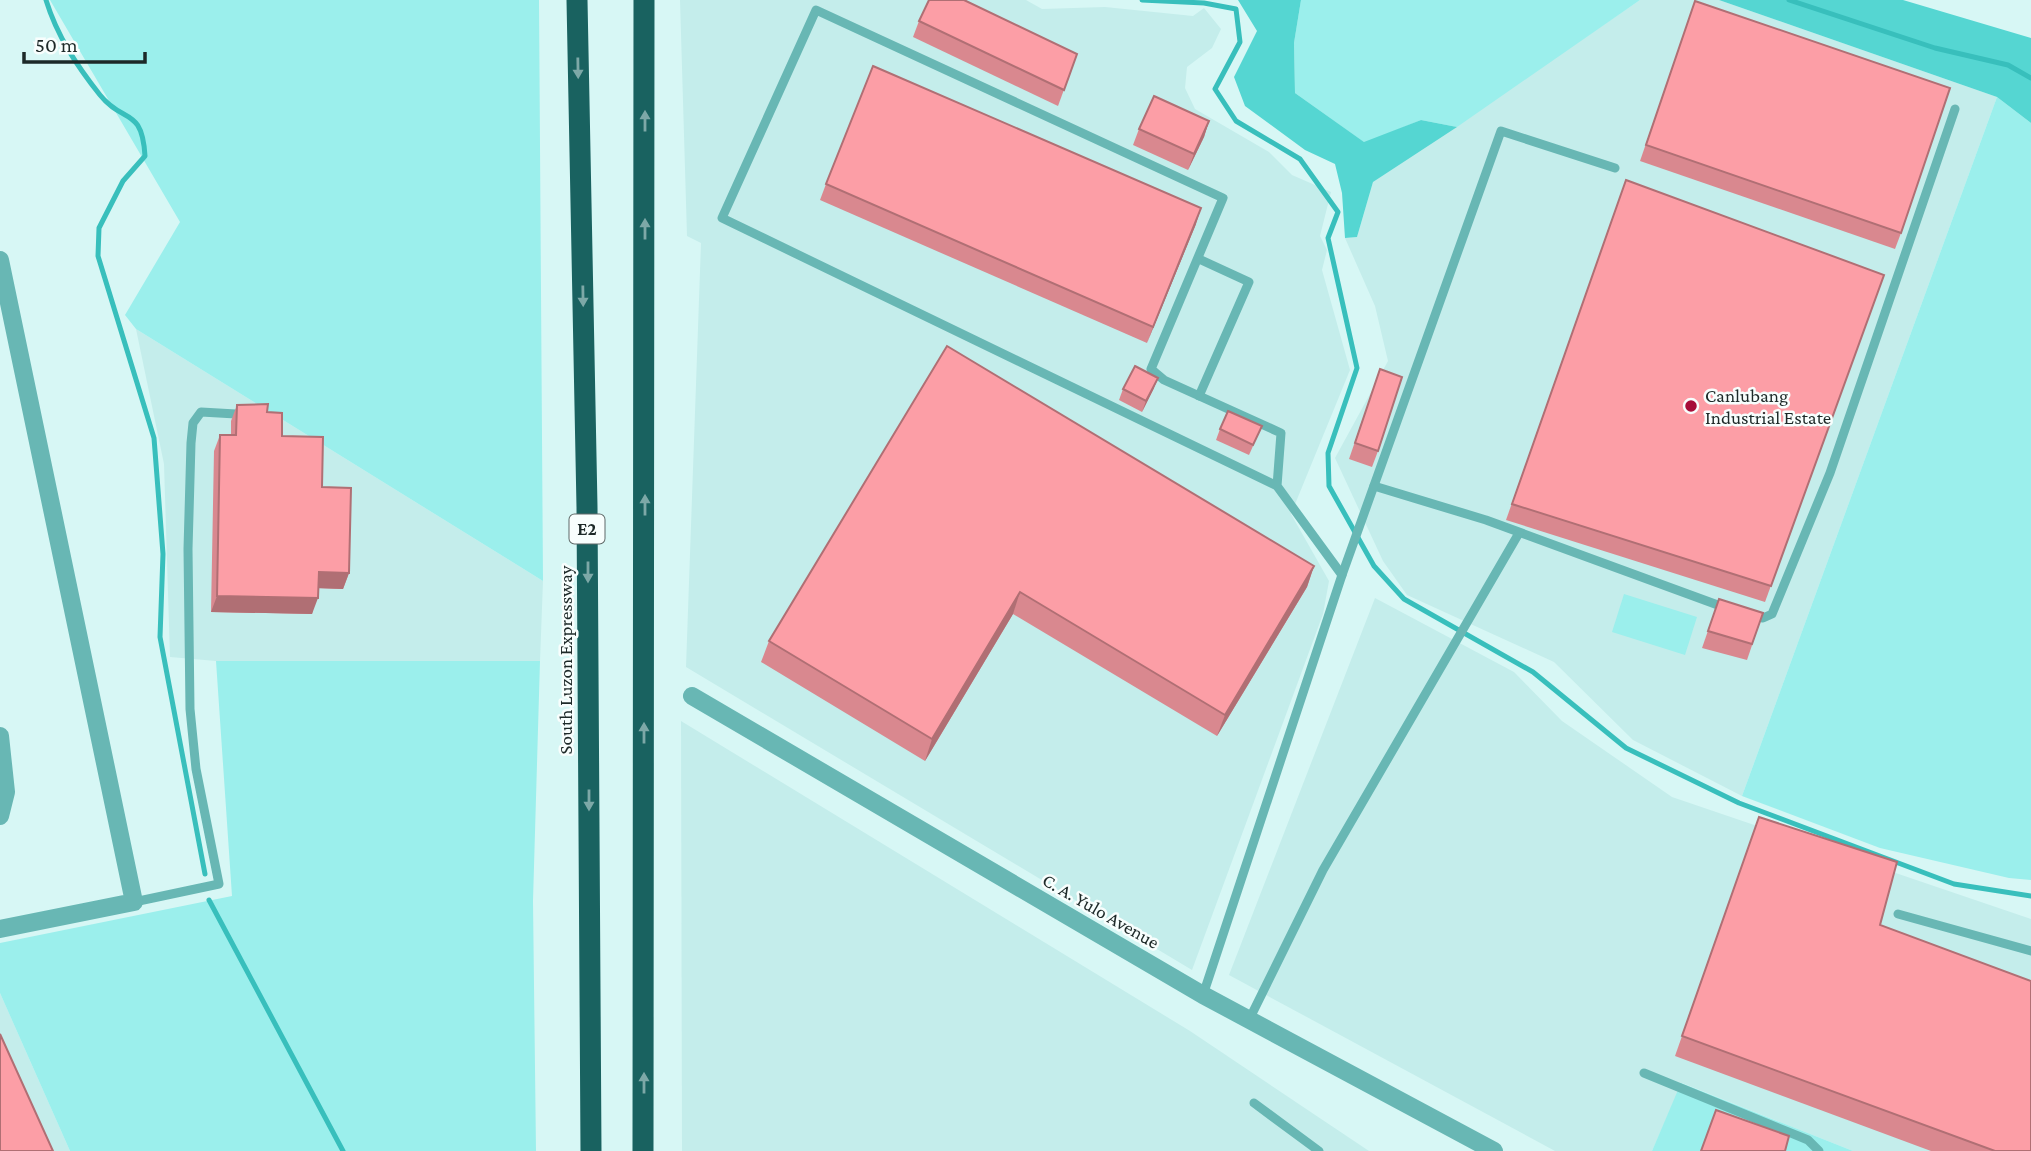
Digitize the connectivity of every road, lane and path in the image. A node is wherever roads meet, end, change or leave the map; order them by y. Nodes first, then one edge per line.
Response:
1 (577, 0) edge
2 (644, 0) edge
3 (1955, 109) dead end
4 (1615, 168) dead end
5 (1199, 259) junction
6 (0, 260) edge
7 (4, 294) edge
8 (1199, 396) junction
9 (236, 414) edge
10 (1277, 485) junction
11 (1374, 486) junction
12 (1519, 533) junction
13 (1342, 575) junction
14 (692, 696) dead end
15 (0, 736) edge
16 (0, 816) edge
17 (134, 902) junction
18 (1898, 914) dead end
19 (0, 929) edge
20 (2031, 951) edge
21 (1203, 995) junction
22 (1249, 1020) junction
23 (1644, 1073) dead end
24 (1254, 1103) dead end
25 (591, 1151) edge
26 (643, 1151) edge
27 (1319, 1151) edge
28 (1494, 1151) edge
29 (1819, 1151) edge

1 -> 25 highway, South Luzon Expressway / E2
26 -> 2 highway
3 - 12 lane
4 - 11 lane
5 - 8 lane
5 - 8 lane
5 - 10 lane
6 - 7 street
7 - 17 street
8 - 10 lane
9 - 17 lane
10 - 13 lane
11 - 12 lane
11 - 13 lane
12 - 22 lane
13 - 21 lane
14 - 21 street, C. A. Yulo Avenue
15 - 16 street
17 - 19 street
18 - 20 lane
21 - 22 street, C. A. Yulo Avenue
22 - 28 street, C. A. Yulo Avenue
23 - 29 lane
24 - 27 lane

